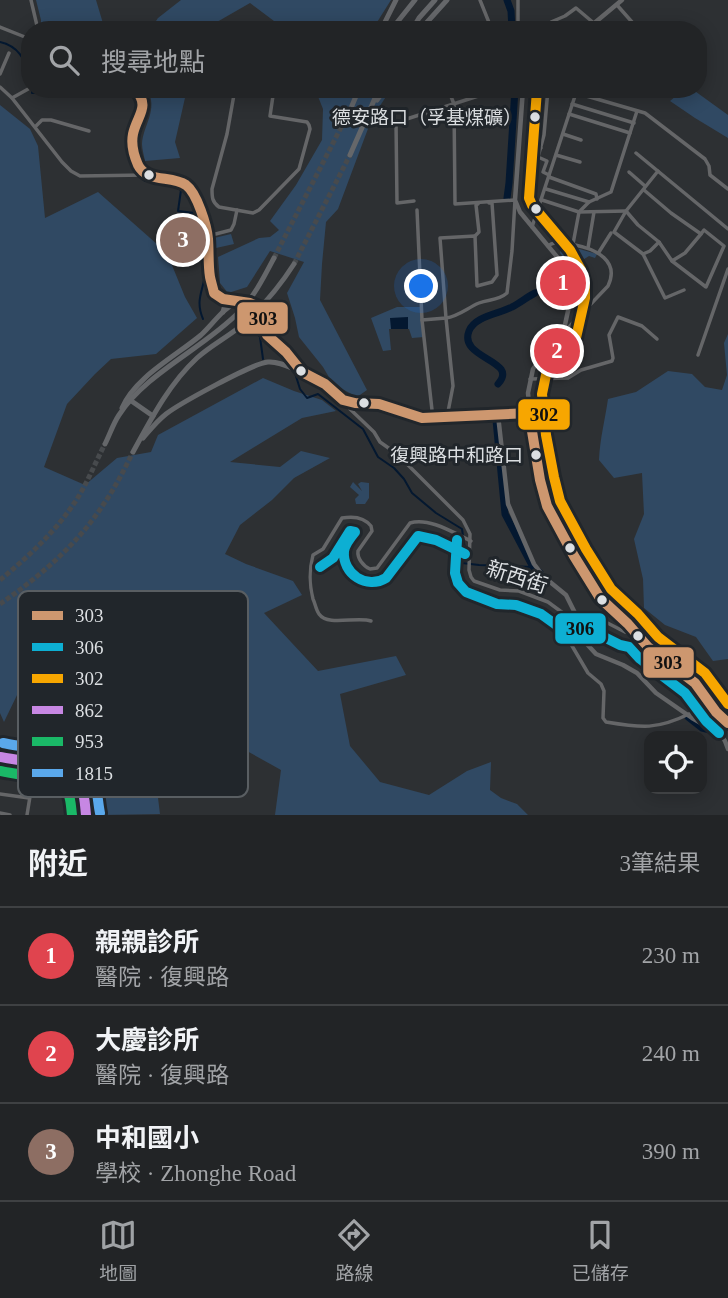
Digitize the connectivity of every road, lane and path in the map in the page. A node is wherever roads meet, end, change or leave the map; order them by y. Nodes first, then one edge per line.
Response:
1 (31, 0) edge
2 (396, 0) edge
3 (415, 0) edge
4 (435, 0) edge
5 (447, 0) edge
6 (480, 0) edge
7 (518, 0) edge
8 (622, 0) edge
9 (617, 5) junction
10 (36, 21) edge
11 (386, 21) edge
12 (398, 21) edge
13 (417, 21) edge
14 (428, 21) edge
15 (488, 21) edge
16 (518, 21) edge
17 (553, 21) edge
18 (591, 21) edge
19 (598, 21) edge
20 (631, 21) edge
21 (0, 27) edge
22 (21, 35) edge
23 (9, 52) dead end
24 (0, 74) edge
25 (0, 87) edge
26 (21, 93) edge
27 (12, 98) junction
28 (142, 98) edge
29 (233, 98) edge
30 (273, 98) edge
31 (355, 98) edge
32 (375, 98) edge
33 (379, 98) edge
34 (452, 98) edge
35 (472, 98) edge
36 (522, 98) edge
37 (547, 98) edge
38 (574, 98) edge
39 (593, 98) edge
40 (537, 103) dead end
41 (454, 104) junction
42 (572, 104) junction
43 (351, 108) tunnel mouth
44 (637, 111) junction
45 (569, 114) junction
46 (368, 115) junction
47 (396, 122) junction
48 (634, 123) junction
49 (388, 125) dead end
50 (36, 127) junction
51 (89, 131) dead end
52 (630, 133) junction
53 (563, 134) junction
54 (582, 140) dead end
55 (541, 148) junction
56 (636, 153) dead end
57 (349, 155) tunnel mouth
58 (556, 155) junction
59 (580, 162) dead end
60 (629, 172) dead end
61 (658, 172) junction
62 (144, 175) junction
63 (549, 176) junction
64 (644, 188) junction
65 (546, 189) junction
66 (728, 189) edge
67 (597, 199) junction
68 (515, 200) junction
69 (542, 200) junction
70 (414, 201) dead end
71 (589, 202) junction
72 (417, 209) dead end
73 (237, 210) junction
74 (626, 211) junction
75 (520, 212) junction
76 (579, 212) junction
77 (594, 212) junction
78 (513, 215) junction
79 (532, 227) junction
80 (728, 229) edge
81 (702, 232) junction
82 (611, 233) dead end
83 (208, 236) junction
84 (475, 236) junction
85 (659, 242) junction
86 (573, 244) junction
87 (548, 246) junction
88 (588, 248) junction
89 (599, 253) junction
90 (643, 254) junction
91 (274, 258) tunnel mouth
92 (672, 261) junction
93 (294, 264) tunnel mouth
94 (728, 269) edge
95 (259, 286) junction
96 (684, 290) dead end
97 (274, 294) junction
98 (223, 299) junction
99 (237, 302) junction
100 (223, 312) junction
101 (446, 318) junction
102 (422, 320) junction
103 (562, 334) junction
104 (657, 339) dead end
105 (698, 355) dead end
106 (297, 366) junction
107 (290, 368) junction
108 (304, 373) junction
109 (530, 379) junction
110 (130, 400) junction
111 (343, 400) junction
112 (355, 403) junction
113 (350, 410) junction
114 (432, 410) dead end
115 (529, 413) junction
116 (120, 414) junction
117 (153, 416) junction
118 (447, 418) junction
119 (499, 418) junction
120 (105, 444) tunnel mouth
121 (468, 528) junction
122 (461, 536) junction
123 (471, 541) junction
124 (563, 613) junction
125 (577, 615) junction
126 (371, 621) dead end
127 (636, 634) junction
128 (691, 713) dead end
129 (728, 723) edge
130 (728, 749) edge
131 (0, 754) edge
132 (18, 762) edge
133 (0, 764) edge
134 (18, 766) edge
135 (0, 794) edge
136 (76, 797) edge
137 (83, 797) edge
138 (29, 799) joint
139 (0, 813) edge
140 (10, 815) edge
141 (27, 815) edge
142 (79, 815) edge
143 (86, 815) edge

1 - 10 street
2 - 11 main road
3 - 12 main road
4 - 13 main road
5 - 14 main road
6 - 15 street
7 - 16 street
8 - 9 street
9 - 19 street
9 - 20 street
17 - 18 street
21 - 22 street
23 - 24 street
25 - 27 street
26 - 27 street
27 - 50 street
28 - 62 street
29 - 73 street
30 - 73 street
31 - 43 main road
32 - 46 main road
33 - 46 main road
34 - 41 street
35 - 41 street
36 - 68 street
37 - 55 street
38 - 42 street
39 - 44 street
40 - 55 street
41 - 47 street
41 - 68 street
42 - 45 street
42 - 48 street
44 - 48 street
44 - 66 street
45 - 52 street
45 - 53 street
46 - 57 main road
47 - 49 street
47 - 70 street
48 - 52 street
50 - 51 street
50 - 62 street
52 - 67 street
53 - 54 street
53 - 58 street
55 - 63 street
56 - 61 street
58 - 59 street
58 - 63 street
60 - 64 street
61 - 64 street
61 - 80 street
62 - 83 street
63 - 65 street
63 - 67 street
64 - 74 street
64 - 81 street
65 - 69 street
65 - 71 street
67 - 71 street
68 - 75 street
68 - 78 street
69 - 76 street
69 - 79 street
71 - 76 street
72 - 102 street
73 - 83 street
74 - 77 street
74 - 85 street
74 - 90 street
75 - 78 street
75 - 79 street
76 - 77 street
76 - 86 street
77 - 88 street
78 - 101 street
79 - 87 street
81 - 92 street
81 - 92 street
82 - 89 street
83 - 98 street
84 - 84 street
84 - 101 street
85 - 90 street
85 - 92 street
86 - 87 street
86 - 88 street
87 - 103 street
88 - 89 street
89 - 103 street
90 - 96 street
91 - 95 main road
93 - 97 main road
94 - 105 street
95 - 97 main road
95 - 110 main road
97 - 117 main road
98 - 99 street
98 - 100 main road
99 - 100 main road
99 - 106 street
100 - 116 main road
101 - 102 street
101 - 118 street
102 - 114 street
103 - 109 street
104 - 109 street
106 - 107 main road
106 - 108 street
107 - 108 main road
107 - 117 main road
108 - 111 street
109 - 115 street
110 - 116 main road
110 - 117 main road
111 - 112 street
111 - 113 street
112 - 113 street
112 - 118 street
113 - 121 street
115 - 119 street
115 - 127 street
116 - 120 main road
118 - 119 street
119 - 125 street
121 - 122 street
121 - 123 street
122 - 123 street
122 - 126 street
123 - 124 street, 新西街
124 - 125 street, 新西街
124 - 128 street, 新西街
125 - 127 street, 新西街
125 - 130 street
127 - 129 street
131 - 132 highway
133 - 134 main road
135 - 138 street
136 - 142 main road
137 - 143 main road
138 - 141 street
139 - 140 street

